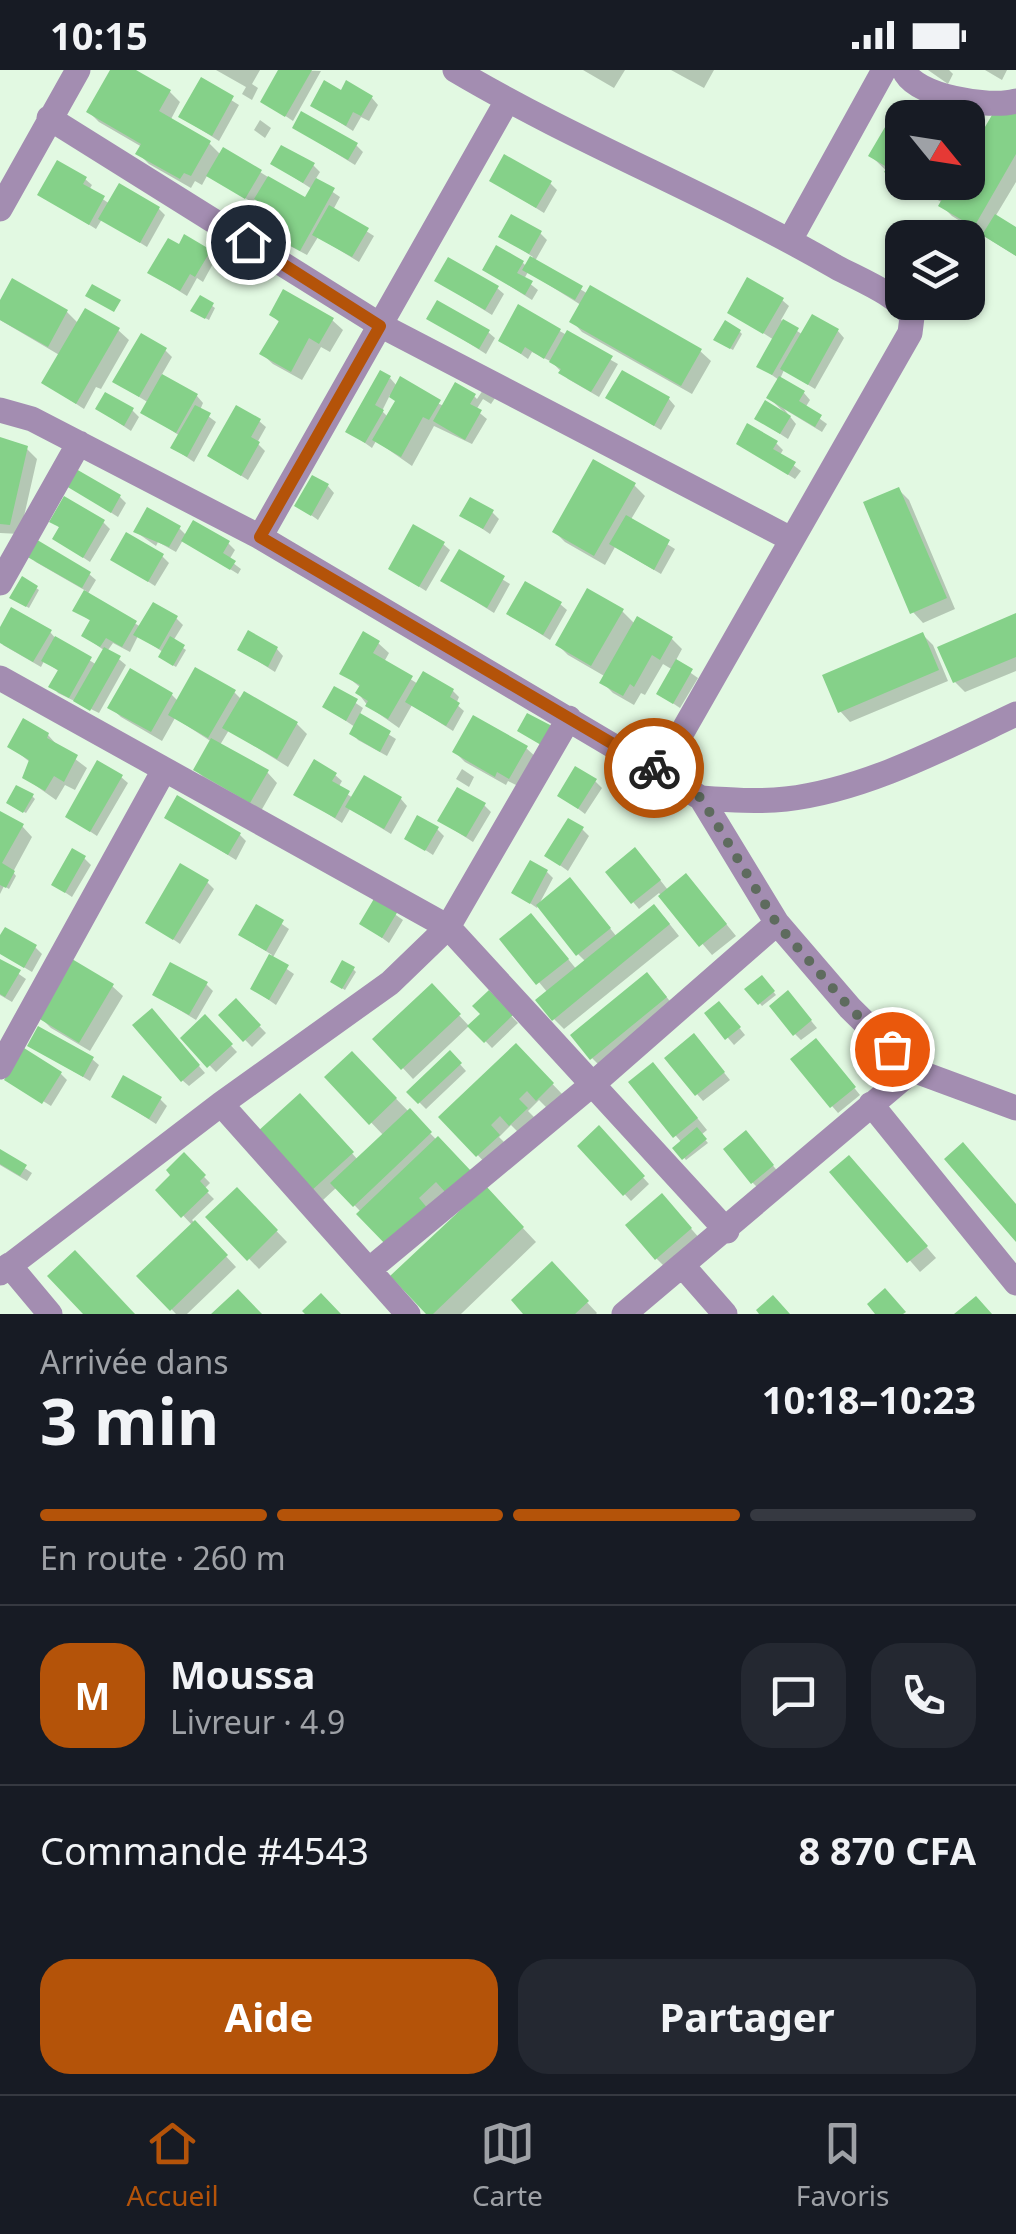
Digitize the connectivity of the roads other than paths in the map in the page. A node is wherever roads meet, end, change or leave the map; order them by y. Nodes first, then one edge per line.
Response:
1 (78, 70) edge
2 (455, 70) edge
3 (884, 70) edge
4 (904, 70) edge
5 (507, 101) junction
6 (1016, 101) edge
7 (49, 118) junction
8 (0, 209) edge
9 (790, 240) junction
10 (380, 326) junction
11 (0, 410) edge
12 (79, 443) junction
13 (260, 537) junction
14 (792, 539) junction
15 (0, 583) edge
16 (0, 678) edge
17 (1016, 714) edge
18 (569, 718) junction
19 (164, 770) junction
20 (660, 771) junction
21 (701, 798) junction
22 (777, 924) junction
23 (448, 928) junction
24 (0, 1067) edge
25 (913, 1070) junction
26 (594, 1084) junction
27 (221, 1104) junction
28 (871, 1104) junction
29 (1016, 1108) edge
30 (726, 1231) junction
31 (682, 1265) junction
32 (5, 1269) edge
33 (370, 1269) junction
34 (1016, 1283) edge
35 (50, 1314) edge
36 (408, 1314) edge
37 (624, 1314) edge
38 (725, 1314) edge

1 - 7 street
2 - 5 street
3 - 9 street
4 - 6 street
5 - 9 street
5 - 10 street
7 - 8 street
7 - 10 street
9 - 14 street
10 - 13 street
10 - 14 street
11 - 12 street
12 - 13 street
12 - 15 street
13 - 18 street
14 - 20 street
16 - 19 street
17 - 21 street
18 - 20 street
18 - 23 street
19 - 23 street
19 - 24 street
20 - 21 street
21 - 22 street
22 - 25 street
22 - 26 street
23 - 26 street
23 - 27 street
25 - 28 street
25 - 29 street
26 - 30 street
26 - 33 street
27 - 32 street
27 - 33 street
28 - 30 street
28 - 34 street
30 - 31 street
31 - 37 street
31 - 38 street
32 - 35 street
33 - 36 street

